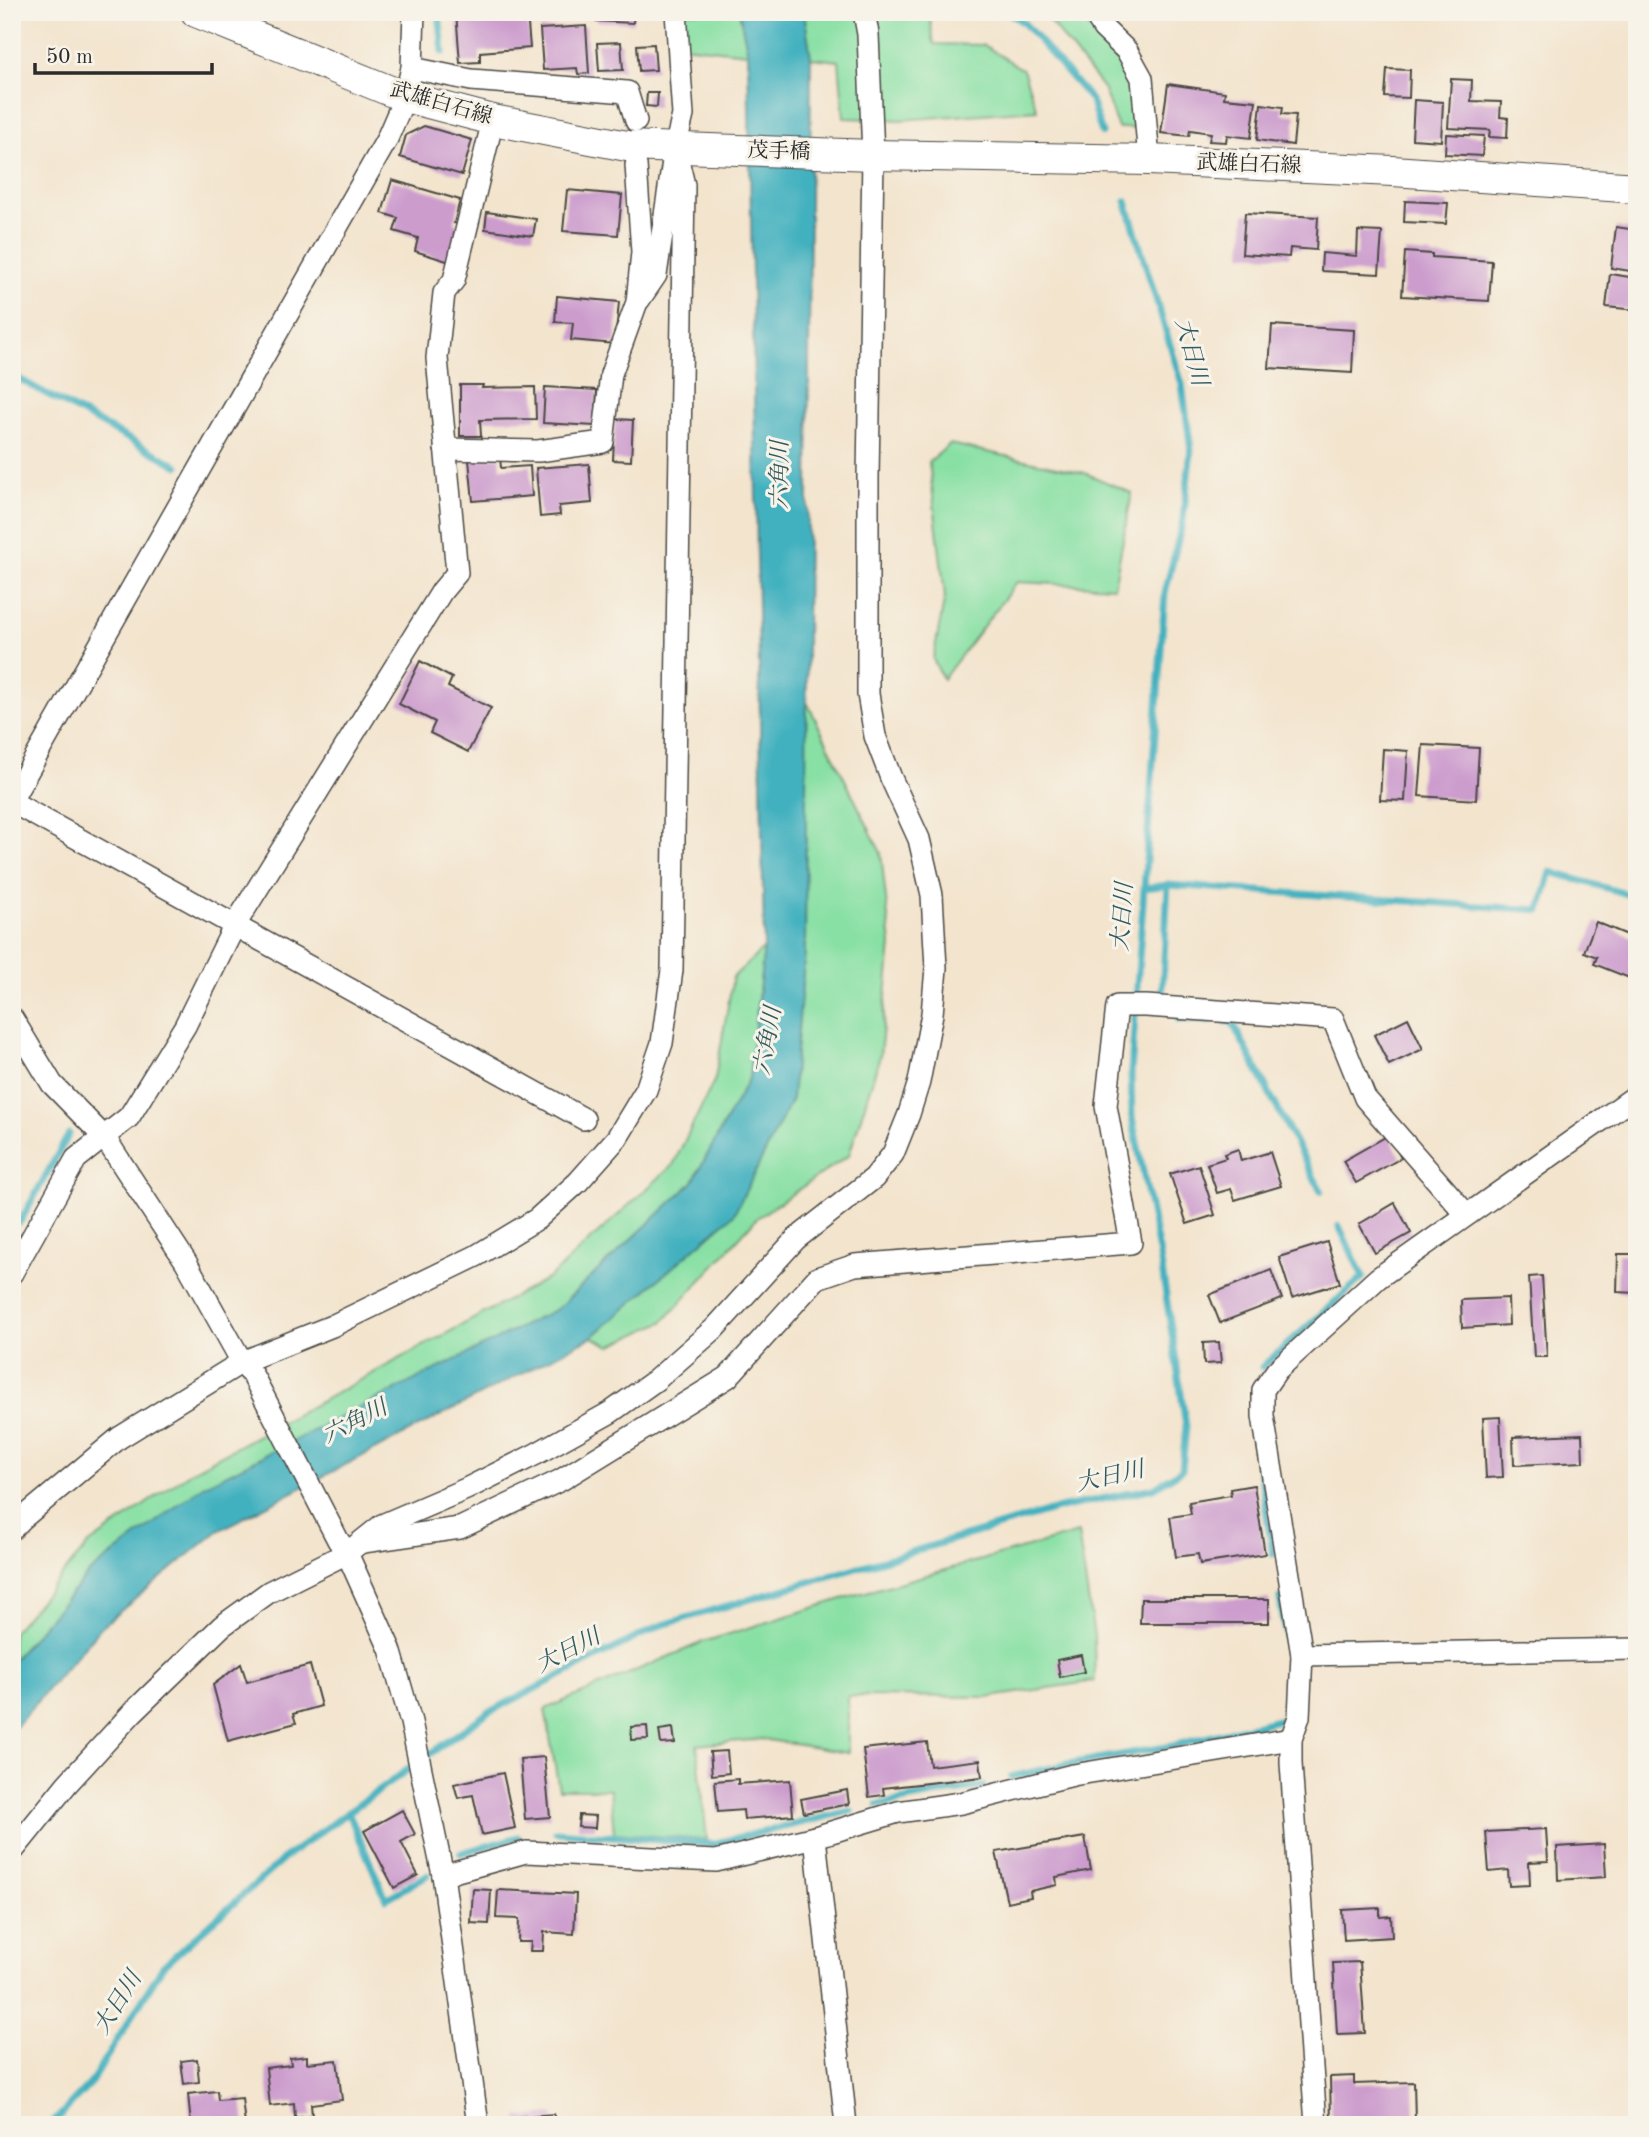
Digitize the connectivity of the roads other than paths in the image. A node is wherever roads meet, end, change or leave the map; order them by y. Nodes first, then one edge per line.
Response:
1 (196, 12) edge
2 (414, 12) edge
3 (676, 12) edge
4 (864, 12) edge
5 (1093, 12) edge
6 (412, 68) junction
7 (405, 97) junction
8 (493, 120) junction
9 (636, 121) dead end
10 (686, 149) junction
11 (867, 154) junction
12 (1149, 160) junction
13 (636, 165) dead end
14 (1637, 188) edge
15 (637, 302) junction
16 (445, 449) junction
17 (12, 800) edge
18 (235, 925) junction
19 (12, 1018) edge
20 (1637, 1095) edge
21 (584, 1118) dead end
22 (105, 1138) junction
23 (1466, 1214) junction
24 (12, 1273) edge
25 (247, 1369) junction
26 (12, 1529) edge
27 (350, 1545) junction
28 (1637, 1649) edge
29 (1302, 1654) junction
30 (1291, 1739) junction
31 (815, 1837) junction
32 (12, 1852) edge
33 (443, 1875) junction
34 (478, 2125) edge
35 (846, 2125) edge
36 (1316, 2125) edge

1 - 7 main road, 武雄白石線
2 - 6 street
3 - 10 street
4 - 11 street
5 - 12 street
6 - 7 street
6 - 9 street
7 - 8 main road, 武雄白石線
7 - 17 street
8 - 10 main road, 武雄白石線
8 - 16 street
10 - 11 main road, 茂手橋
10 - 15 street
10 - 25 street
11 - 12 main road, 武雄白石線
11 - 27 street
12 - 14 main road, 武雄白石線
13 - 15 street
15 - 16 street
16 - 18 street
17 - 18 street
18 - 21 street
18 - 22 street
19 - 22 street
20 - 23 street
22 - 24 street
22 - 25 street
23 - 27 street
23 - 29 street
25 - 26 street
25 - 27 street
27 - 32 street
27 - 33 street
28 - 29 street
29 - 30 street
30 - 31 street
30 - 36 street
31 - 33 street
31 - 35 street
33 - 34 street

